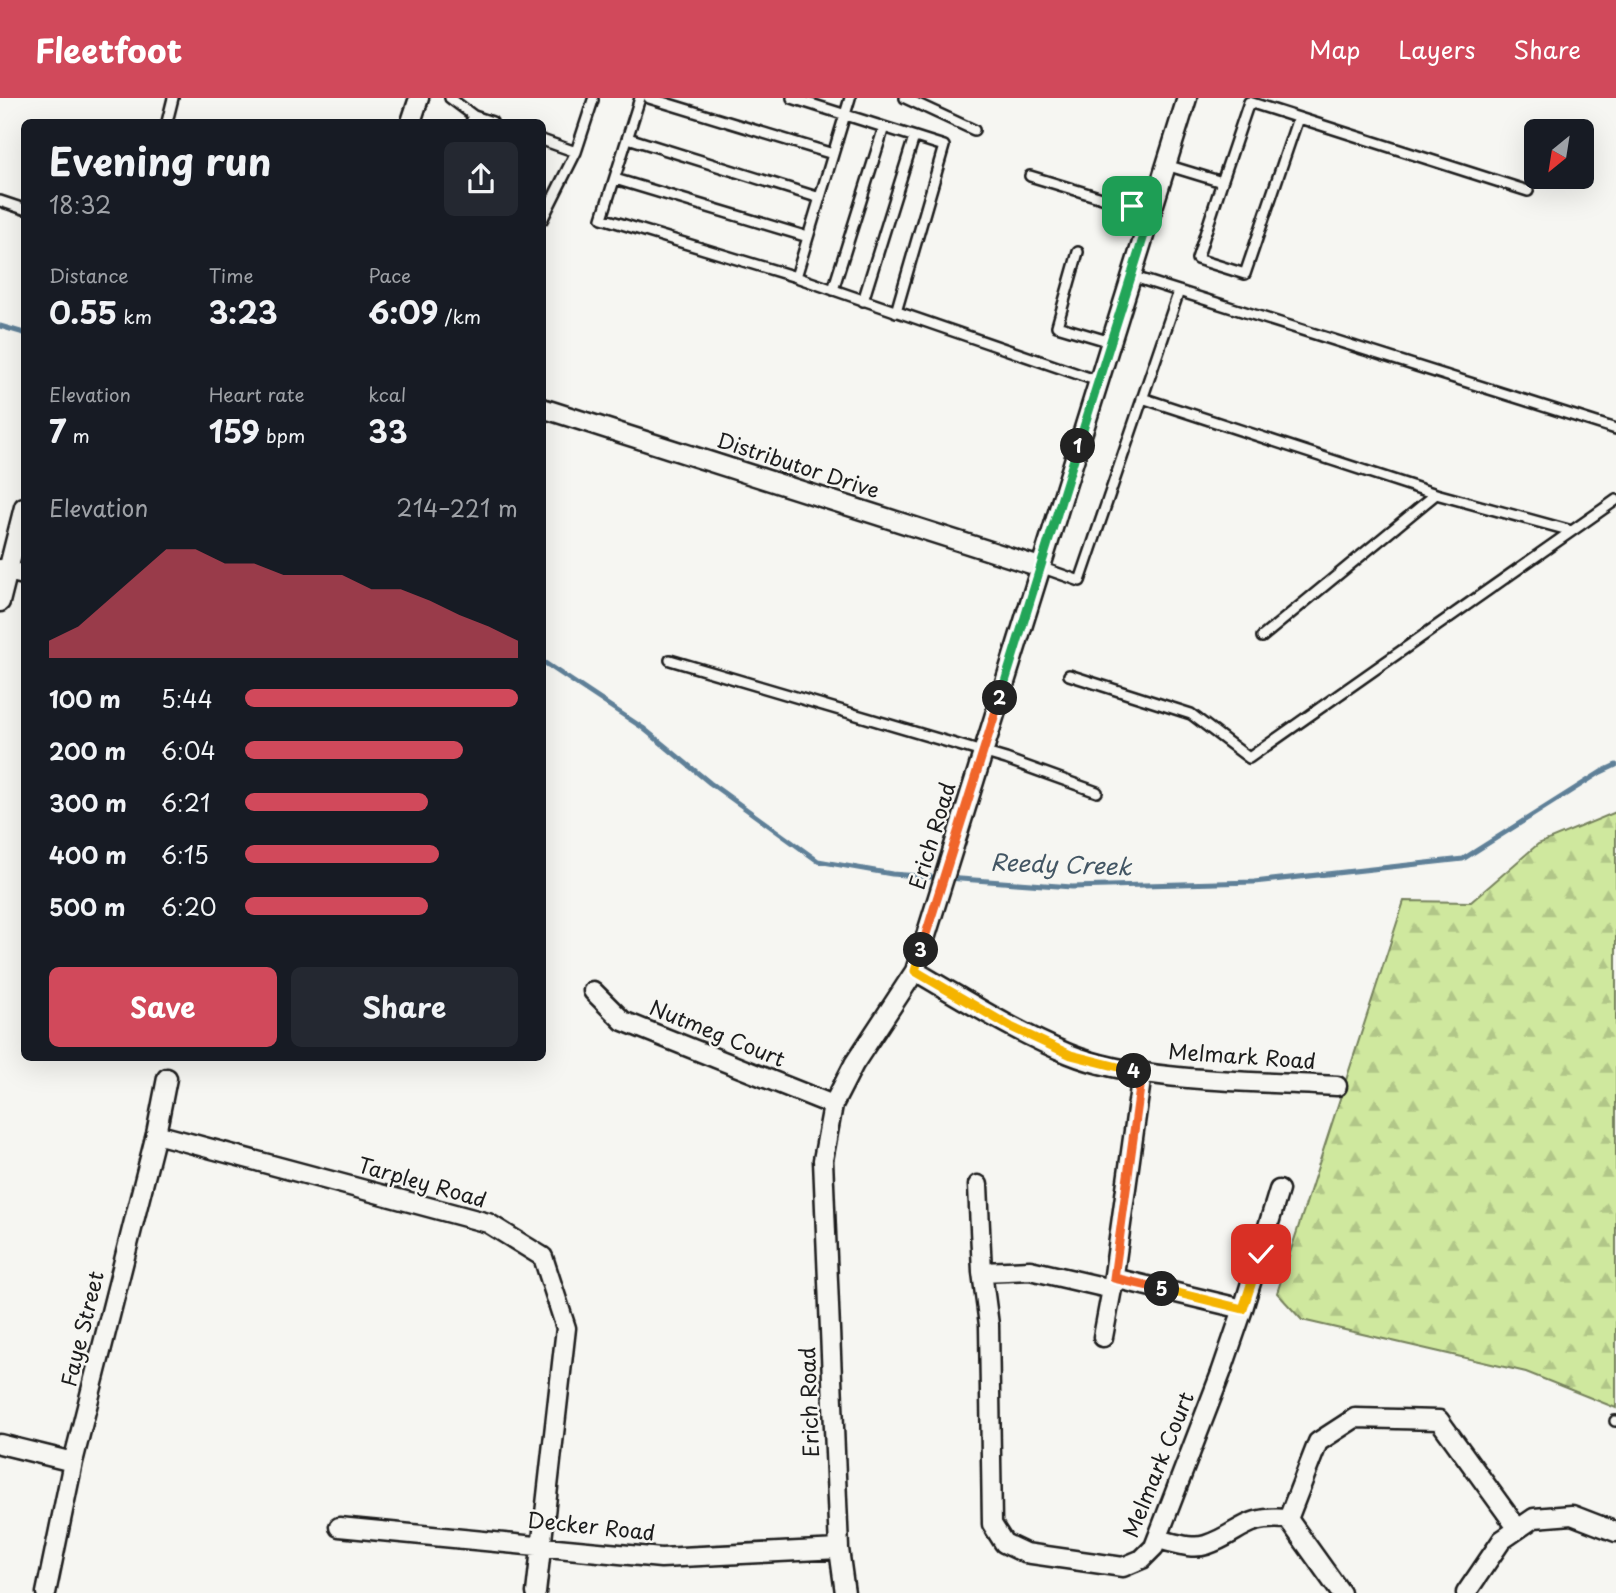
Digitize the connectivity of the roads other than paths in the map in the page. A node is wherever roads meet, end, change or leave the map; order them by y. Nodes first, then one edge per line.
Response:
1 (173, 98) edge
2 (419, 98) edge
3 (452, 98) edge
4 (640, 98) edge
5 (649, 98) edge
6 (792, 98) edge
7 (850, 98) edge
8 (905, 98) edge
9 (1187, 98) edge
10 (593, 100) dead end
11 (845, 114) junction
12 (1298, 118) junction
13 (168, 119) edge
14 (412, 119) edge
15 (472, 119) edge
16 (884, 127) junction
17 (974, 130) dead end
18 (914, 136) junction
19 (628, 138) junction
20 (546, 141) edge
21 (576, 152) junction
22 (833, 154) junction
23 (1166, 165) junction
24 (1030, 176) dead end
25 (615, 179) junction
26 (1222, 182) junction
27 (1528, 191) dead end
28 (820, 198) junction
29 (0, 201) edge
30 (21, 208) edge
31 (546, 212) edge
32 (1151, 213) junction
33 (808, 237) junction
34 (1078, 252) dead end
35 (1131, 276) junction
36 (796, 277) junction
37 (833, 290) junction
38 (1179, 291) junction
39 (863, 301) junction
40 (896, 312) junction
41 (1111, 342) junction
42 (1098, 381) junction
43 (1142, 398) junction
44 (546, 409) edge
45 (1616, 429) edge
46 (1436, 494) junction
47 (1616, 500) edge
48 (21, 522) edge
49 (1572, 531) junction
50 (1040, 567) junction
51 (11, 571) edge
52 (0, 602) edge
53 (1262, 637) dead end
54 (670, 660) dead end
55 (1069, 675) dead end
56 (984, 752) junction
57 (1097, 792) dead end
58 (915, 971) junction
59 (593, 991) dead end
60 (1142, 1073) junction
61 (167, 1078) dead end
62 (1337, 1086) dead end
63 (833, 1105) junction
64 (156, 1134) junction
65 (978, 1185) dead end
66 (1279, 1190) dead end
67 (982, 1272) junction
68 (1113, 1283) junction
69 (1243, 1309) junction
70 (1103, 1337) dead end
71 (0, 1444) edge
72 (73, 1462) junction
73 (1288, 1519) junction
74 (339, 1527) dead end
75 (1518, 1530) junction
76 (1616, 1532) edge
77 (1157, 1539) junction
78 (541, 1545) junction
79 (839, 1549) junction
80 (46, 1593) edge
81 (536, 1593) edge
82 (845, 1593) edge
83 (1341, 1593) edge
84 (1466, 1593) edge

1 - 13 lane
2 - 14 street
3 - 15 lane
4 - 19 lane
5 - 22 lane
6 - 11 lane
7 - 11 lane
8 - 17 lane
9 - 23 street, Erich Road
10 - 21 lane
11 - 16 lane
11 - 22 lane
12 - 26 lane
12 - 26 lane
12 - 27 lane
16 - 18 lane
16 - 37 lane
18 - 39 lane
18 - 40 lane
19 - 25 lane
19 - 28 lane
20 - 21 lane
21 - 31 lane
22 - 28 lane
23 - 26 lane
23 - 32 street, Erich Road
24 - 32 lane
25 - 33 lane
25 - 36 lane
28 - 33 lane
29 - 30 lane
32 - 35 street, Erich Road
33 - 36 lane
34 - 41 lane
35 - 38 lane
35 - 41 street, Erich Road
36 - 37 lane
37 - 39 lane
38 - 43 lane
38 - 45 lane
39 - 40 lane
40 - 42 lane
41 - 42 street, Erich Road
42 - 50 street, Erich Road
43 - 46 lane
43 - 50 lane
44 - 50 street, Distributor Drive
46 - 49 lane
46 - 53 lane
47 - 49 lane
48 - 51 street
49 - 55 lane
50 - 56 street, Erich Road
51 - 52 street
54 - 56 lane
56 - 57 lane
56 - 58 street, Erich Road
58 - 60 street, Melmark Road
58 - 63 street, Erich Road
59 - 63 street, Nutmeg Court
60 - 62 street, Melmark Road
60 - 68 street
61 - 64 street, Faye Street
63 - 79 street, Erich Road
64 - 72 street, Faye Street
64 - 78 street, Tarpley Road
65 - 67 street, Melmark Court
66 - 69 street, Melmark Court
67 - 68 street
67 - 77 street, Melmark Court
68 - 69 street
68 - 70 street
69 - 77 street, Melmark Court
71 - 72 street
72 - 80 street, Faye Street
73 - 75 street
73 - 77 street
73 - 83 street
74 - 78 street, Decker Road
75 - 76 street
75 - 84 street
78 - 79 street, Decker Road
78 - 81 street, Tarpley Road
79 - 82 street, Erich Road

